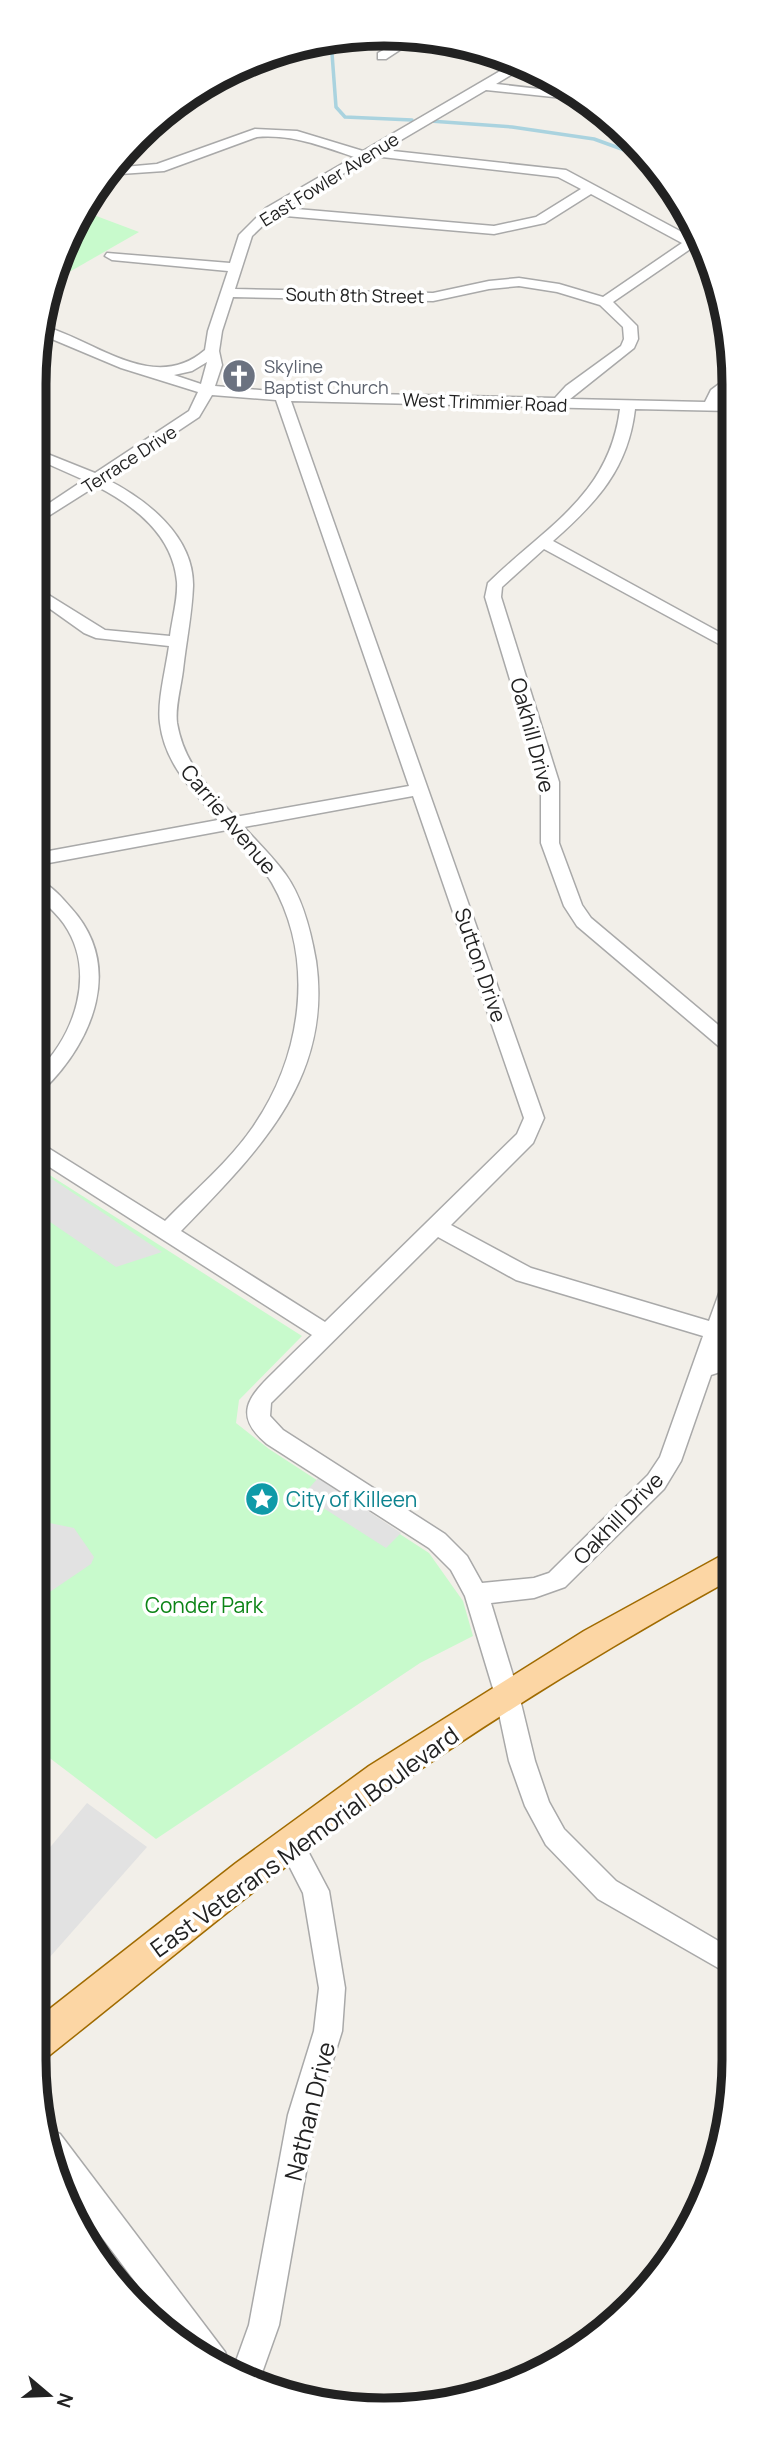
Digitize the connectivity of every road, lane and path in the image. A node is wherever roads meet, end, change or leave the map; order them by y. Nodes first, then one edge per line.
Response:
1 (399, 46) edge
2 (382, 56) dead end
3 (511, 70) edge
4 (485, 86) junction
5 (558, 95) edge
6 (368, 154) junction
7 (121, 171) edge
8 (592, 188) junction
9 (271, 211) junction
10 (688, 235) edge
11 (691, 242) edge
12 (112, 256) dead end
13 (236, 268) junction
14 (228, 293) junction
15 (605, 302) junction
16 (49, 333) edge
17 (212, 351) junction
18 (150, 374) junction
19 (722, 387) edge
20 (206, 390) junction
21 (282, 396) junction
22 (558, 404) junction
23 (628, 405) junction
24 (711, 407) junction
25 (722, 407) edge
26 (46, 458) edge
27 (96, 481) junction
28 (46, 513) edge
29 (544, 542) junction
30 (46, 599) edge
31 (722, 641) edge
32 (179, 642) junction
33 (421, 789) junction
34 (233, 823) junction
35 (46, 858) edge
36 (46, 895) edge
37 (722, 1038) edge
38 (46, 1074) edge
39 (46, 1155) edge
40 (437, 1227) junction
41 (166, 1233) junction
42 (722, 1316) edge
43 (717, 1332) junction
44 (328, 1335) junction
45 (722, 1363) edge
46 (704, 1369) junction
47 (722, 1568) edge
48 (475, 1594) junction
49 (507, 1695) junction
50 (291, 1844) junction
51 (722, 1957) edge
52 (46, 2035) edge
53 (59, 2157) edge
54 (200, 2345) edge
55 (247, 2370) edge

1 - 2 street
3 - 4 street, East Fowler Avenue
4 - 5 street
4 - 6 street, East Fowler Avenue
6 - 7 street
6 - 8 street
6 - 9 street, East Fowler Avenue
8 - 9 street
8 - 10 street
9 - 13 street, East Fowler Avenue
11 - 15 street
12 - 13 street
13 - 14 street, East Fowler Avenue
14 - 15 street, South 8th Street
14 - 17 street, East Fowler Avenue
15 - 22 street
16 - 18 street, West Trimmier Road
17 - 18 street
17 - 20 street, East Fowler Avenue
18 - 20 street, West Trimmier Road
19 - 24 street
20 - 21 street, West Trimmier Road
20 - 27 street, Terrace Drive
21 - 22 street, West Trimmier Road
21 - 33 street, Sutton Drive
22 - 23 street, West Trimmier Road
23 - 24 street, West Trimmier Road
23 - 29 street, Oakhill Drive
24 - 25 street, West Trimmier Road
26 - 27 street, Carrie Avenue
27 - 28 street, Terrace Drive
27 - 32 street, Carrie Avenue
29 - 31 street
29 - 37 street, Oakhill Drive
30 - 32 street
32 - 34 street, Carrie Avenue
33 - 34 street
33 - 40 street, Sutton Drive
34 - 35 street
34 - 41 street, Carrie Avenue
36 - 38 street
39 - 41 street
40 - 43 street
40 - 44 street, Sutton Drive
41 - 44 street
42 - 43 street, Oakhill Drive
43 - 46 street, Oakhill Drive
44 - 48 street, Sutton Drive
45 - 46 street
46 - 48 street, Oakhill Drive
47 - 49 main road, East Veterans Memorial Boulevard
48 - 49 street
49 - 50 main road, East Veterans Memorial Boulevard
49 - 51 street
50 - 52 main road, East Veterans Memorial Boulevard
50 - 55 street, Nathan Drive
53 - 54 street

